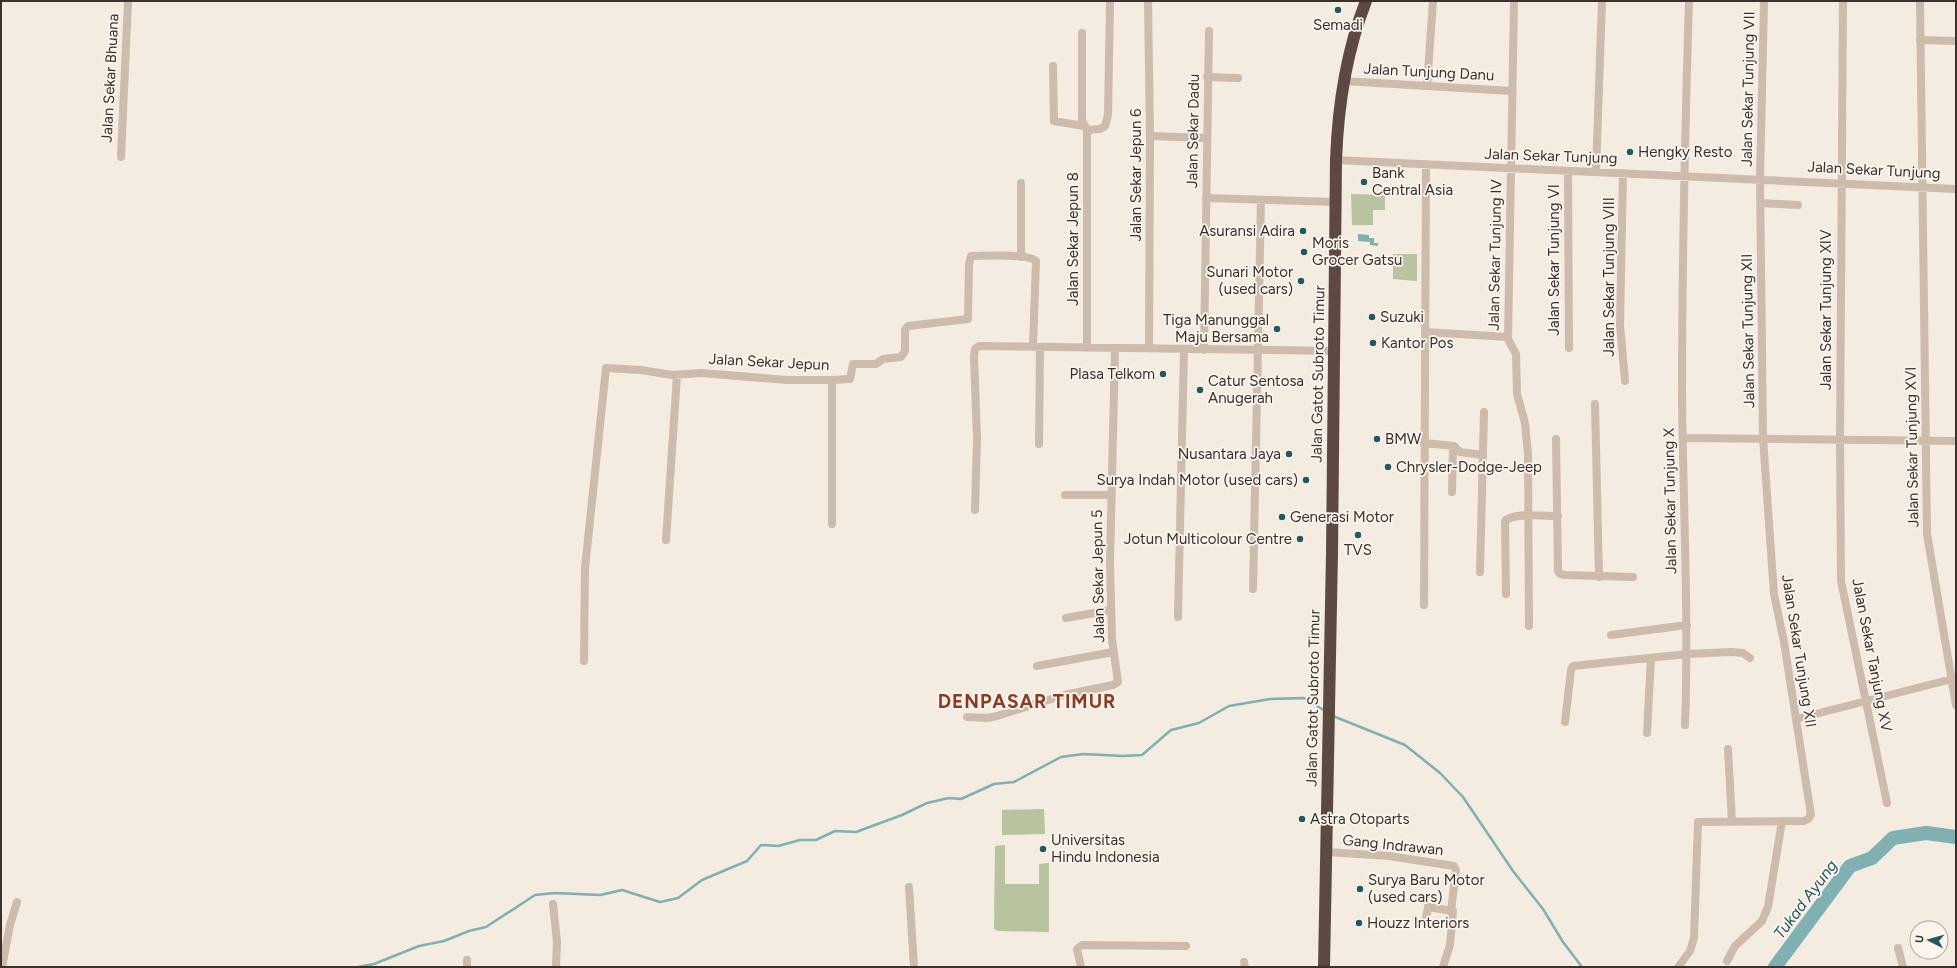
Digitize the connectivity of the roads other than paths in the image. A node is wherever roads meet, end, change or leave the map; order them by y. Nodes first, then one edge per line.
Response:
1 (128, 1) edge
2 (1110, 1) edge
3 (1148, 1) edge
4 (1366, 1) edge
5 (1433, 1) edge
6 (1514, 1) edge
7 (1602, 1) edge
8 (1689, 1) edge
9 (1764, 1) edge
10 (1843, 1) edge
11 (1920, 1) edge
12 (1209, 31) dead end
13 (1082, 33) dead end
14 (1920, 40) junction
15 (1956, 41) edge
16 (1053, 66) dead end
17 (1207, 76) junction
18 (1238, 78) dead end
19 (1343, 81) junction
20 (1427, 86) junction
21 (1512, 91) junction
22 (1085, 128) junction
23 (1150, 136) junction
24 (1207, 138) junction
25 (121, 157) dead end
26 (1336, 160) junction
27 (1426, 164) junction
28 (1510, 168) junction
29 (1568, 171) junction
30 (1596, 172) junction
31 (1623, 173) junction
32 (1683, 176) junction
33 (1760, 179) junction
34 (1841, 182) junction
35 (1021, 183) dead end
36 (1922, 187) junction
37 (1956, 188) edge
38 (1206, 198) junction
39 (1261, 200) junction
40 (1334, 202) junction
41 (1761, 203) junction
42 (1798, 205) dead end
43 (1021, 257) junction
44 (1425, 332) junction
45 (1508, 337) junction
46 (1036, 347) junction
47 (1087, 348) junction
48 (1115, 348) junction
49 (1569, 348) dead end
50 (1149, 349) junction
51 (1184, 349) junction
52 (1204, 350) junction
53 (1257, 350) junction
54 (1335, 351) junction
55 (677, 374) junction
56 (832, 380) junction
57 (1625, 381) dead end
58 (1595, 404) dead end
59 (1484, 412) dead end
60 (1684, 438) junction
61 (1763, 438) junction
62 (1556, 439) dead end
63 (1840, 439) junction
64 (1925, 441) junction
65 (1956, 441) edge
66 (1424, 443) junction
67 (1039, 444) dead end
68 (1453, 446) junction
69 (1484, 454) junction
70 (1452, 492) dead end
71 (1065, 495) dead end
72 (1111, 495) junction
73 (975, 510) dead end
74 (1530, 516) junction
75 (1558, 516) junction
76 (832, 524) dead end
77 (666, 540) dead end
78 (1480, 572) dead end
79 (1599, 577) junction
80 (1633, 577) dead end
81 (1253, 589) dead end
82 (1506, 594) dead end
83 (1424, 606) dead end
84 (1111, 610) junction
85 (1178, 617) dead end
86 (1066, 618) dead end
87 (1687, 625) junction
88 (1529, 626) dead end
89 (1612, 635) dead end
90 (1114, 652) junction
91 (1688, 654) junction
92 (1651, 658) junction
93 (1750, 658) dead end
94 (584, 661) dead end
95 (1037, 666) dead end
96 (1953, 679) edge
97 (1866, 701) junction
98 (1956, 705) edge
99 (967, 717) dead end
100 (1796, 719) junction
101 (1565, 722) dead end
102 (1685, 725) dead end
103 (1647, 733) dead end
104 (1728, 749) dead end
105 (1887, 803) dead end
106 (1782, 821) junction
107 (1732, 822) junction
108 (1326, 852) junction
109 (909, 887) dead end
110 (17, 902) dead end
111 (553, 904) dead end
112 (1451, 911) junction
113 (1425, 923) dead end
114 (3, 945) edge
115 (1186, 946) dead end
116 (1898, 948) dead end
117 (1727, 962) dead end
118 (1679, 966) edge
119 (2, 967) edge
120 (556, 967) edge
121 (914, 967) edge
122 (1080, 967) edge
123 (1324, 967) edge
124 (1443, 967) edge
125 (1903, 967) edge

1 - 25 street, Jalan Sekar Bhuana
2 - 22 street
3 - 23 street, Jalan Sekar Jepun 6
4 - 19 highway, Jalan Gatot Subroto Timur
5 - 20 street
6 - 21 street, Jalan Sekar Tunjung IV
7 - 30 street
8 - 32 street, Jalan Sekar Tunjung X
9 - 33 street, Jalan Sekar Tunjung VII
10 - 34 street, Jalan Sekar Tunjung XIV
11 - 14 street, Jalan Sekar Tunjung XVI
12 - 17 street, Jalan Sekar Dadu
13 - 22 street, Jalan Sekar Jepun 8
14 - 15 street
14 - 36 street, Jalan Sekar Tunjung XVI
16 - 22 street
17 - 18 street
17 - 24 street, Jalan Sekar Dadu
19 - 20 street, Jalan Tunjung Danu
19 - 26 highway, Jalan Gatot Subroto Timur
20 - 21 street, Jalan Tunjung Danu
21 - 28 street, Jalan Sekar Tunjung IV
22 - 47 street, Jalan Sekar Jepun 8
23 - 24 street
23 - 50 street, Jalan Sekar Jepun 6
24 - 38 street, Jalan Sekar Dadu
26 - 27 street, Jalan Sekar Tunjung
26 - 40 highway, Jalan Gatot Subroto Timur
27 - 28 street, Jalan Sekar Tunjung
27 - 44 street
28 - 29 street, Jalan Sekar Tunjung
28 - 45 street, Jalan Sekar Tunjung IV
29 - 30 street, Jalan Sekar Tunjung
29 - 49 street, Jalan Sekar Tunjung VI
30 - 31 street, Jalan Sekar Tunjung
31 - 32 street, Jalan Sekar Tunjung
31 - 57 street, Jalan Sekar Tunjung VIII
32 - 33 street, Jalan Sekar Tunjung
32 - 60 street, Jalan Sekar Tunjung X
33 - 34 street, Jalan Sekar Tunjung
33 - 41 street, Jalan Sekar Tunjung XII
34 - 36 street, Jalan Sekar Tunjung
34 - 63 street, Jalan Sekar Tunjung XIV
35 - 43 street
36 - 37 street, Jalan Sekar Tunjung
36 - 64 street, Jalan Sekar Tunjung XVI
38 - 39 street, Jalan Sekar Dadu
38 - 52 street
39 - 40 street, Jalan Sekar Dadu
39 - 53 street
40 - 54 highway, Jalan Gatot Subroto Timur
41 - 42 street
41 - 61 street, Jalan Sekar Tunjung XII
43 - 46 street, Jalan Sekar Jepun
43 - 56 street, Jalan Sekar Jepun
44 - 45 street
44 - 66 street
45 - 74 street, Jalan Sekar Tunjung IV
46 - 47 street
46 - 67 street
46 - 73 street
47 - 48 street
48 - 50 street
48 - 72 street, Jalan Sekar Jepun 5
50 - 51 street
51 - 52 street
51 - 85 street
52 - 53 street
53 - 54 street
53 - 81 street
54 - 108 highway, Jalan Gatot Subroto Timur
55 - 56 street, Jalan Sekar Jepun
55 - 77 street
55 - 94 street, Jalan Sekar Jepun
56 - 76 street
58 - 79 street
59 - 69 street
60 - 61 street
60 - 87 street, Jalan Sekar Tunjung X
61 - 63 street
61 - 100 street, Jalan Sekar Tunjung XII
62 - 75 street
63 - 64 street
63 - 97 street, Jalan Sekar Tanjung XV
64 - 65 street
64 - 96 street, Jalan Sekar Tunjung XVI
66 - 68 street
66 - 83 street
68 - 69 street
68 - 70 street
69 - 78 street
71 - 72 street
72 - 84 street, Jalan Sekar Jepun 5
74 - 75 street
74 - 82 street
74 - 88 street, Jalan Sekar Tunjung IV
75 - 79 street
79 - 80 street
84 - 86 street
84 - 90 street, Jalan Sekar Jepun 5
87 - 89 street
87 - 91 street, Jalan Sekar Tunjung X
90 - 95 street
90 - 99 street, Jalan Sekar Jepun 5
91 - 92 street
91 - 93 street
91 - 102 street, Jalan Sekar Tunjung X
92 - 101 street
92 - 103 street
96 - 97 street
96 - 98 street, Jalan Sekar Tunjung XVI
97 - 100 street
97 - 105 street, Jalan Sekar Tanjung XV
100 - 106 street, Jalan Sekar Tunjung XII
104 - 107 street
106 - 107 street, Jalan Sekar Tunjung XII
106 - 117 street
107 - 118 street, Jalan Sekar Tunjung XII
108 - 112 street, Gang Indrawan
108 - 123 highway, Jalan Gatot Subroto Timur
109 - 121 street
110 - 114 street
111 - 120 street
112 - 113 street
112 - 124 street
114 - 119 street
115 - 122 street
116 - 125 street

